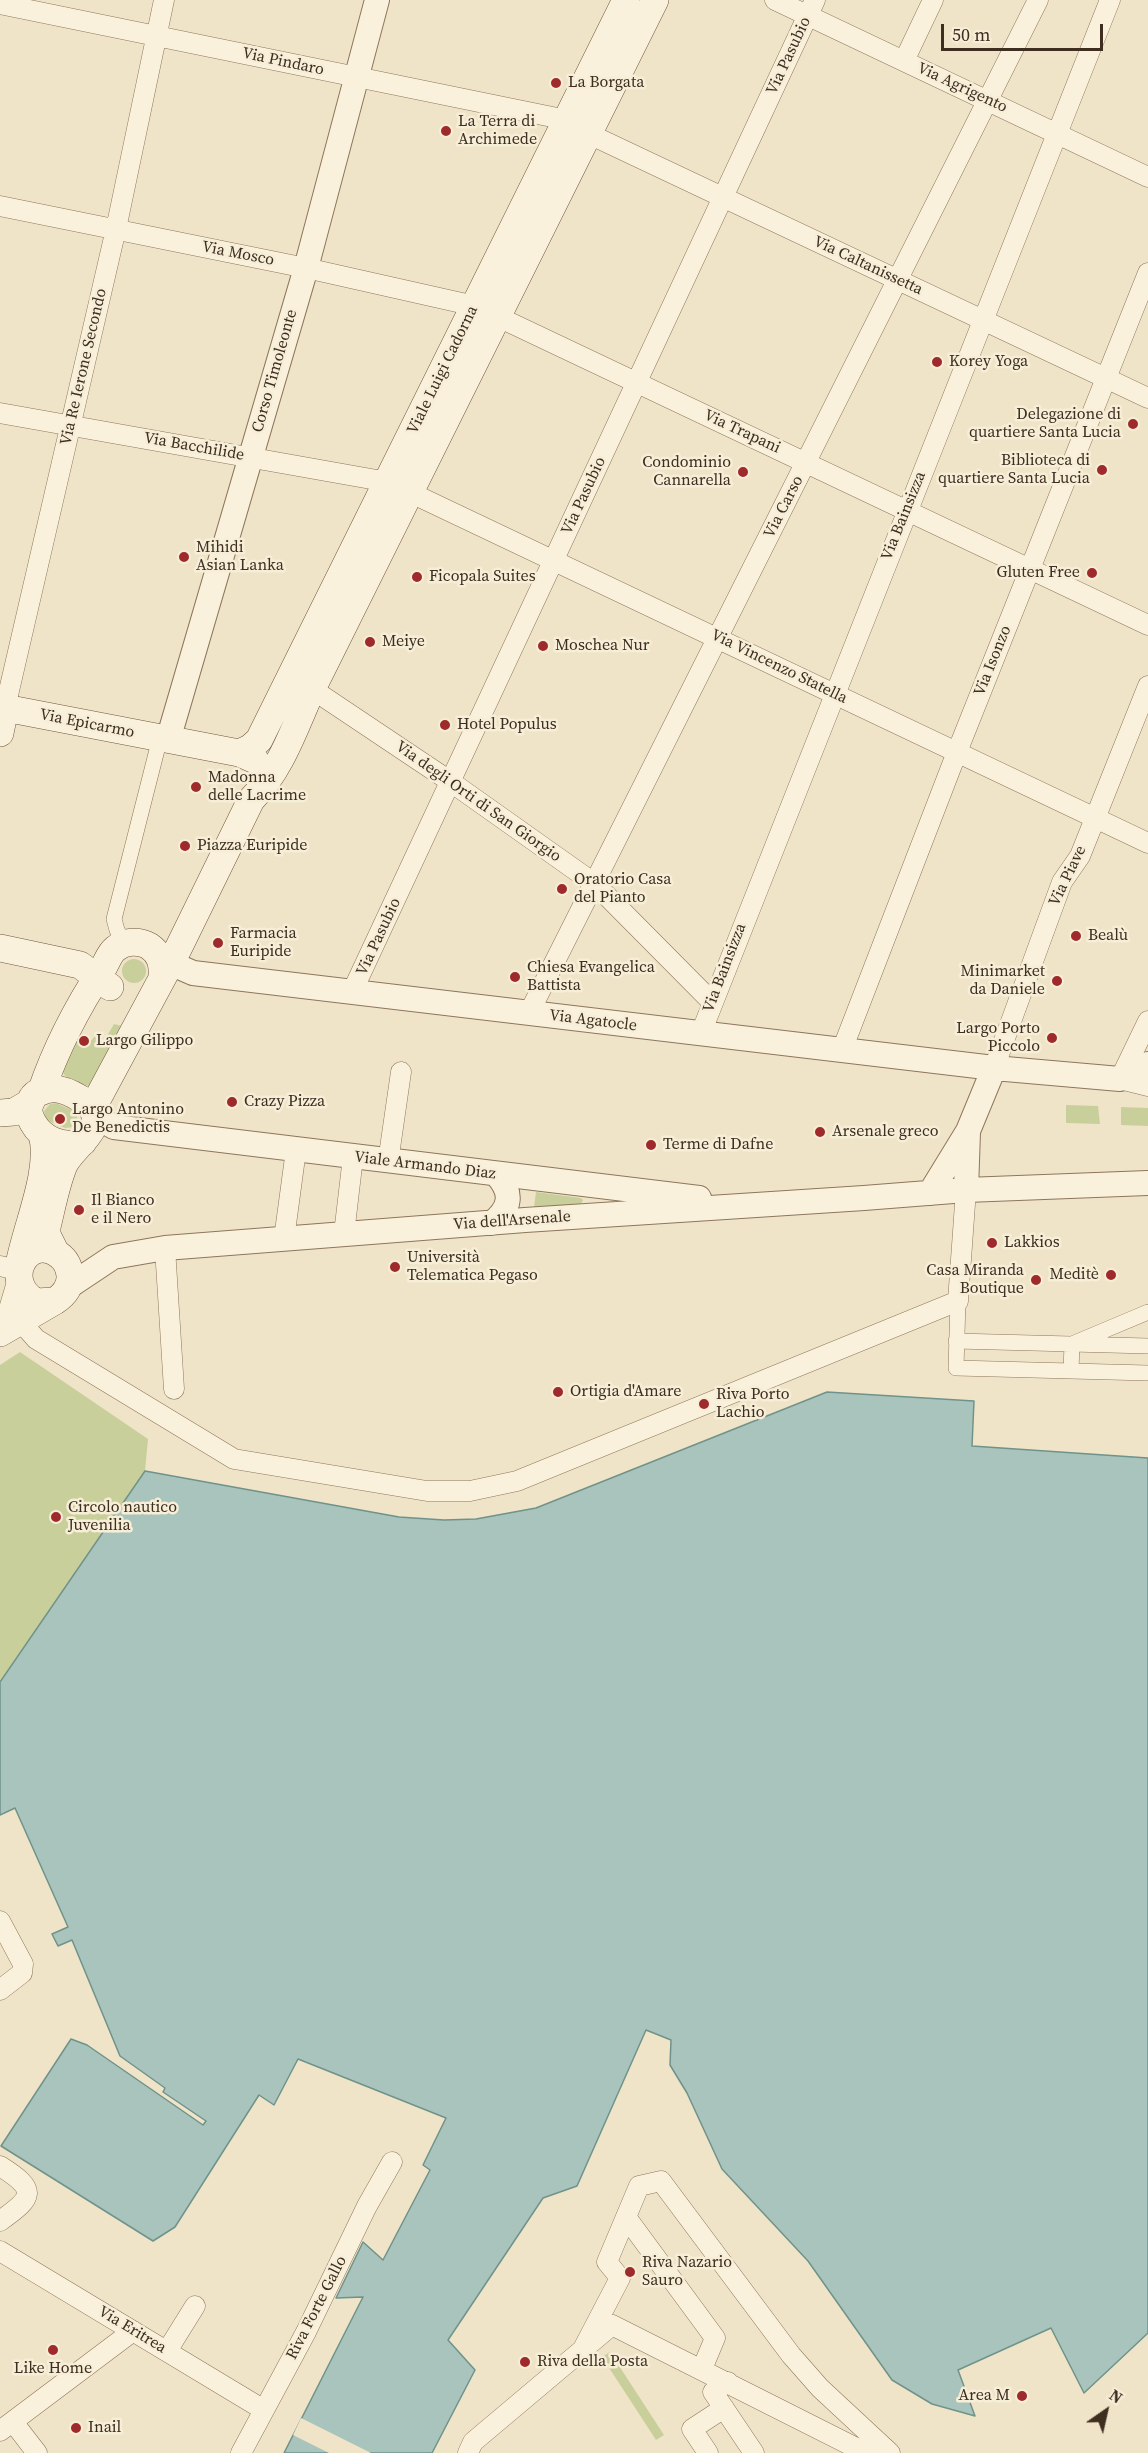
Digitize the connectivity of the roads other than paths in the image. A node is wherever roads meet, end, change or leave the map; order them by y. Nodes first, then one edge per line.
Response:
1 (164, 0) edge
2 (376, 0) edge
3 (626, 0) edge
4 (655, 0) edge
5 (775, 0) edge
6 (933, 0) edge
7 (1038, 0) edge
8 (1110, 0) edge
9 (0, 4) edge
10 (812, 8) edge
11 (156, 36) junction
12 (904, 61) junction
13 (355, 77) junction
14 (988, 101) junction
15 (578, 127) junction
16 (1057, 133) junction
17 (1148, 177) edge
18 (723, 197) junction
19 (0, 206) edge
20 (116, 229) junction
21 (306, 268) junction
22 (1148, 273) edge
23 (898, 280) junction
24 (486, 311) junction
25 (982, 320) junction
26 (1106, 378) junction
27 (637, 382) junction
28 (1148, 398) edge
29 (0, 413) edge
30 (71, 425) junction
31 (250, 458) junction
32 (806, 463) junction
33 (400, 487) junction
34 (907, 510) junction
35 (554, 560) junction
36 (1030, 569) junction
37 (1148, 625) edge
38 (718, 638) junction
39 (1148, 686) edge
40 (312, 689) junction
41 (834, 693) junction
42 (2, 715) edge
43 (164, 739) junction
44 (249, 746) junction
45 (957, 752) junction
46 (273, 772) junction
47 (451, 782) junction
48 (1095, 818) junction
49 (1148, 843) edge
50 (595, 884) junction
51 (124, 943) junction
52 (0, 948) edge
53 (170, 968) junction
54 (94, 976) junction
55 (352, 992) junction
56 (712, 1002) junction
57 (529, 1013) junction
58 (1146, 1031) edge
59 (700, 1033) junction
60 (842, 1050) junction
61 (1148, 1064) edge
62 (994, 1068) junction
63 (401, 1072) dead end
64 (1120, 1079) junction
65 (1148, 1086) edge
66 (36, 1097) junction
67 (93, 1112) junction
68 (0, 1113) edge
69 (968, 1131) junction
70 (42, 1134) junction
71 (82, 1142) junction
72 (296, 1150) junction
73 (353, 1157) junction
74 (388, 1162) junction
75 (497, 1175) junction
76 (1148, 1183) edge
77 (966, 1190) junction
78 (930, 1193) junction
79 (758, 1203) junction
80 (492, 1222) junction
81 (344, 1234) junction
82 (284, 1239) junction
83 (165, 1248) junction
84 (56, 1252) junction
85 (13, 1271) edge
86 (62, 1294) junction
87 (958, 1301) junction
88 (1148, 1312) edge
89 (25, 1317) junction
90 (1130, 1319) junction
91 (1148, 1320) edge
92 (0, 1328) edge
93 (0, 1333) edge
94 (956, 1341) junction
95 (1072, 1344) junction
96 (1148, 1346) edge
97 (1071, 1371) junction
98 (1148, 1373) edge
99 (174, 1389) dead end
100 (0, 1921) edge
101 (0, 1990) edge
102 (392, 2162) dead end
103 (0, 2166) edge
104 (626, 2217) junction
105 (0, 2222) edge
106 (0, 2251) edge
107 (195, 2306) dead end
108 (133, 2331) junction
109 (584, 2347) junction
110 (167, 2351) junction
111 (702, 2369) junction
112 (728, 2382) junction
113 (724, 2408) junction
114 (264, 2410) junction
115 (6, 2427) edge
116 (37, 2453) edge
117 (241, 2453) edge
118 (468, 2453) edge
119 (708, 2453) edge
120 (754, 2453) edge
121 (866, 2453) edge
122 (890, 2453) edge

1 - 11 street, Via Re Ierone Secondo
2 - 13 street, Corso Timoleonte
3 - 15 main road, Viale Luigi Cadorna
4 - 15 main road, Viale Luigi Cadorna
5 - 10 street, Via Agrigento
6 - 12 street
7 - 14 street, Via Carso
8 - 16 street, Via Bainsizza
9 - 11 street, Via Pindaro
10 - 12 street, Via Agrigento
10 - 18 street, Via Pasubio
11 - 13 street, Via Pindaro
11 - 20 street, Via Re Ierone Secondo
12 - 14 street, Via Agrigento
13 - 15 street, Via Pindaro
13 - 21 street, Corso Timoleonte
14 - 16 street, Via Agrigento
14 - 23 street, Via Carso
15 - 18 street, Via Caltanissetta
15 - 24 main road, Viale Luigi Cadorna
16 - 17 street, Via Agrigento
16 - 25 street, Via Bainsizza
18 - 23 street, Via Caltanissetta
18 - 27 street, Via Pasubio
19 - 20 street, Via Mosco
20 - 21 street, Via Mosco
20 - 30 street, Via Re Ierone Secondo
21 - 24 street, Via Mosco
21 - 31 street, Corso Timoleonte
22 - 26 street, Via Isonzo
23 - 25 street, Via Caltanissetta
23 - 32 street, Via Carso
24 - 27 street, Via Trapani
24 - 33 main road, Viale Luigi Cadorna
25 - 26 street, Via Caltanissetta
25 - 34 street, Via Bainsizza
26 - 28 street, Via Caltanissetta
26 - 36 street, Via Isonzo
27 - 32 street, Via Trapani
27 - 35 street, Via Pasubio
29 - 30 street, Via Bacchilide
30 - 31 street, Via Bacchilide
30 - 42 street, Via Re Ierone Secondo
31 - 33 street, Via Bacchilide
31 - 43 street, Corso Timoleonte
32 - 34 street, Via Trapani
32 - 38 street, Via Carso
33 - 35 street, Via Vincenzo Statella
33 - 40 main road, Viale Luigi Cadorna
33 - 44 main road, Viale Luigi Cadorna
34 - 36 street, Via Trapani
34 - 41 street, Via Bainsizza
35 - 38 street, Via Vincenzo Statella
35 - 47 street, Via Pasubio
36 - 37 street, Via Trapani
36 - 45 street, Via Isonzo
38 - 41 street, Via Vincenzo Statella
38 - 50 street, Via Carso
39 - 48 street, Via Piave
40 - 46 main road, Viale Luigi Cadorna
40 - 47 street, Via degli Orti di San Giorgio
41 - 45 street, Via Vincenzo Statella
41 - 56 street, Via Bainsizza
42 - 43 main road, Via Epicarmo
43 - 44 main road, Via Epicarmo
43 - 51 street
44 - 46 main road, Via Epicarmo
45 - 48 street, Via Vincenzo Statella
45 - 60 street, Via Isonzo
46 - 53 main road, Viale Luigi Cadorna
47 - 50 street, Via degli Orti di San Giorgio
47 - 55 street, Via Pasubio
48 - 49 street, Via Vincenzo Statella
48 - 62 street, Via Piave
50 - 56 street, Via degli Orti di San Giorgio
50 - 57 street, Via Carso
51 - 53 main road
51 - 54 main road
52 - 54 main road
53 - 54 main road
53 - 55 street, Via Agatocle
53 - 67 main road, Viale Luigi Cadorna
54 - 66 main road
55 - 57 street, Via Agatocle
56 - 59 street, Via Bainsizza
57 - 59 street, Via Agatocle
58 - 64 street
59 - 60 street, Via Agatocle
60 - 62 street, Via Agatocle
61 - 64 street
62 - 64 street, Via Agatocle
62 - 69 street
63 - 74 street
64 - 65 street
66 - 67 main road
66 - 68 main road
66 - 70 main road
67 - 71 main road
67 - 72 street, Viale Armando Diaz
69 - 77 street
69 - 78 street
70 - 71 main road
70 - 85 main road
71 - 84 main road
72 - 73 street, Viale Armando Diaz
72 - 82 street
73 - 74 street, Viale Armando Diaz
73 - 81 street
74 - 75 street, Viale Armando Diaz
75 - 79 street, Viale Armando Diaz
75 - 80 street
76 - 77 street, Via dell'Arsenale
77 - 78 street, Via dell'Arsenale
77 - 87 street
78 - 79 street, Via dell'Arsenale
79 - 80 street, Via dell'Arsenale
80 - 81 street, Via dell'Arsenale
81 - 82 street, Via dell'Arsenale
82 - 83 street, Via dell'Arsenale
83 - 86 street, Via dell'Arsenale
83 - 99 street
84 - 85 main road
84 - 86 main road
85 - 86 main road
85 - 92 street
86 - 89 main road
87 - 89 street
87 - 94 street
88 - 90 street
89 - 93 main road
90 - 91 street
90 - 95 street
94 - 95 street
94 - 97 street
95 - 96 street
95 - 97 street
97 - 98 street
100 - 101 street
102 - 114 street, Riva Forte Gallo
103 - 105 street
104 - 109 street
104 - 111 street
104 - 122 street
106 - 108 street, Via Eritrea
107 - 110 street
108 - 110 street, Via Eritrea
108 - 115 street
109 - 111 street
109 - 118 street
110 - 114 street, Via Eritrea
111 - 112 street
112 - 113 street
112 - 121 street
113 - 119 street
113 - 120 street
114 - 117 street, Riva Forte Gallo
115 - 116 street

